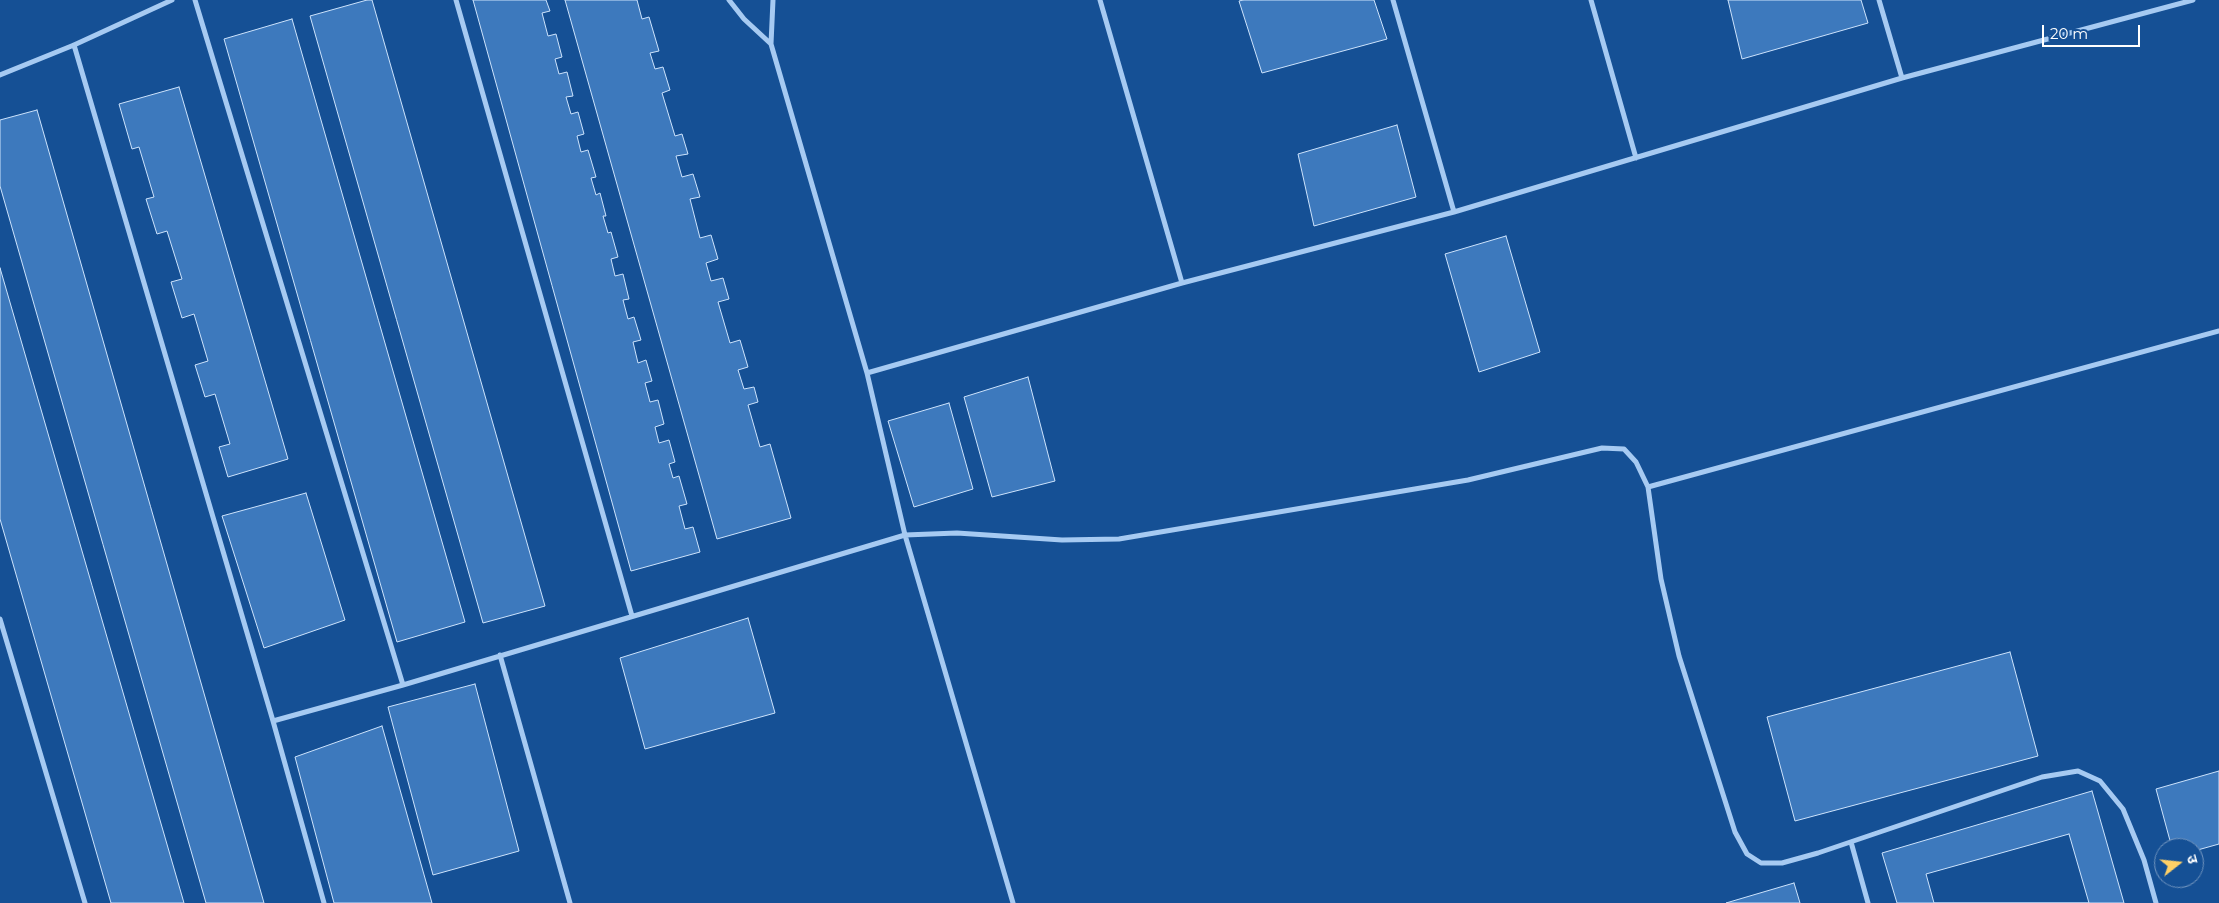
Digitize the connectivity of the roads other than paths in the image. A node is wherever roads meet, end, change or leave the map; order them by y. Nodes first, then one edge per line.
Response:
1 (172, 0) edge
2 (196, 0) edge
3 (456, 0) edge
4 (729, 0) edge
5 (773, 0) edge
6 (1100, 0) edge
7 (1393, 0) edge
8 (1591, 0) edge
9 (1879, 0) edge
10 (2193, 0) edge
11 (2172, 3) edge
12 (74, 44) junction
13 (771, 44) junction
14 (0, 75) edge
15 (1902, 78) junction
16 (1636, 158) junction
17 (1454, 212) junction
18 (1182, 283) junction
19 (2219, 331) edge
20 (867, 373) junction
21 (1648, 488) junction
22 (905, 535) junction
23 (632, 616) junction
24 (0, 619) edge
25 (500, 655) junction
26 (403, 685) junction
27 (273, 721) junction
28 (1851, 842) junction
29 (85, 903) edge
30 (324, 903) edge
31 (570, 903) edge
32 (1013, 903) edge
33 (1868, 903) edge
34 (2156, 903) edge

1 - 12 street
2 - 26 street
3 - 23 street
4 - 13 street
5 - 13 street
6 - 18 street
7 - 17 street
8 - 16 street
9 - 15 street
10 - 11 street
11 - 15 street
12 - 14 street
12 - 27 street
13 - 20 street
15 - 16 street
16 - 17 street
17 - 18 street
18 - 20 street
19 - 21 street
20 - 22 street
21 - 22 street
21 - 28 street
22 - 23 street
22 - 32 street
23 - 25 street
24 - 29 street
25 - 26 street
25 - 31 street
26 - 27 street
27 - 30 street
28 - 33 street
28 - 34 street

